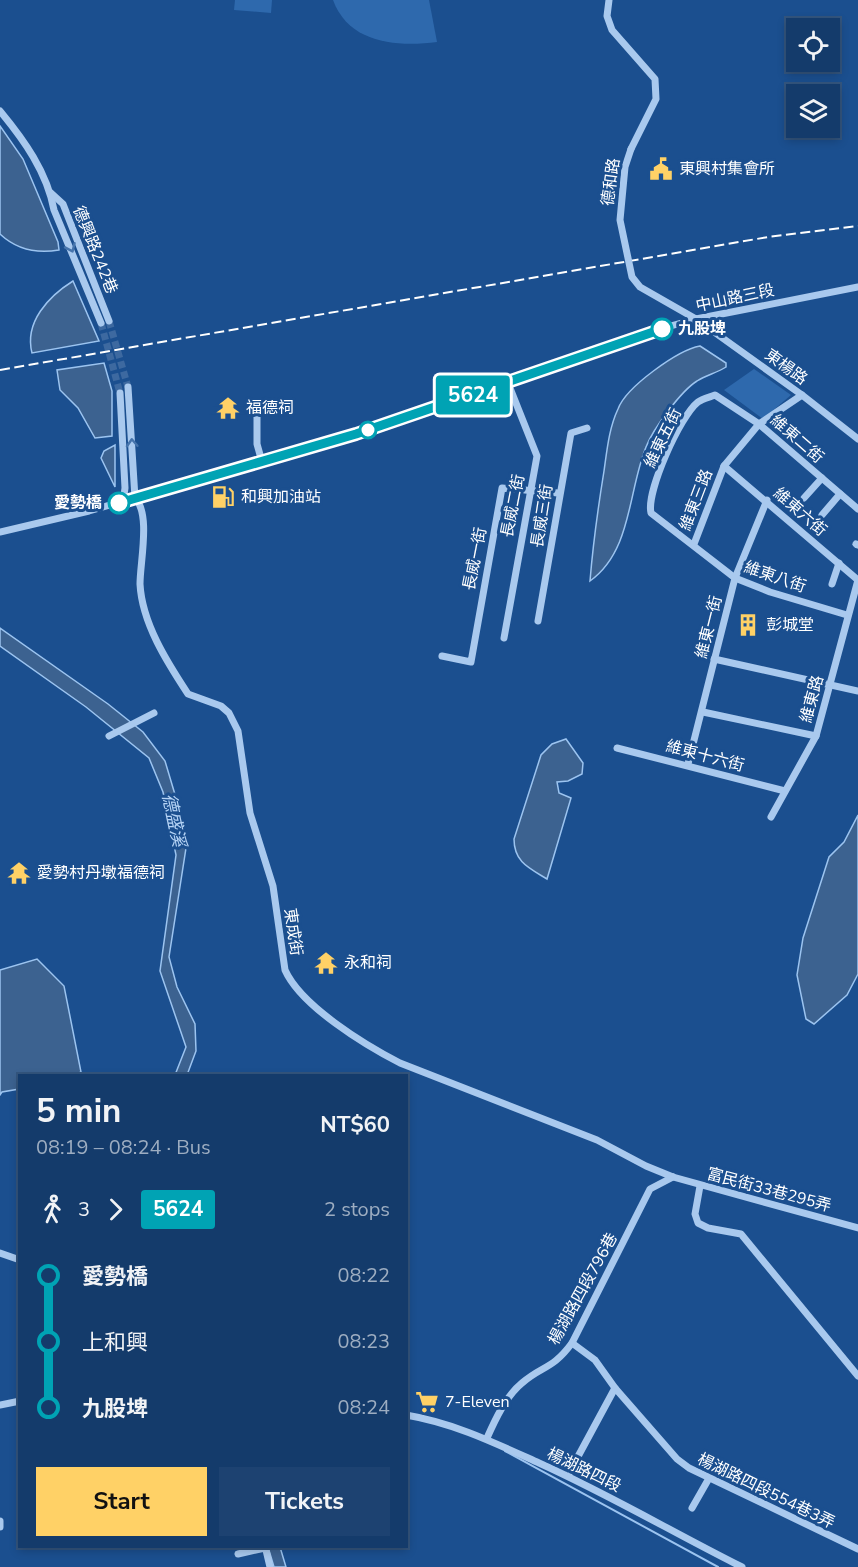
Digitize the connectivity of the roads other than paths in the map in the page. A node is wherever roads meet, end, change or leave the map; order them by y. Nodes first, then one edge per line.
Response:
1 (609, 0) edge
2 (0, 111) edge
3 (858, 287) edge
4 (696, 319) junction
5 (105, 322) tunnel mouth
6 (508, 383) junction
7 (128, 387) tunnel mouth
8 (120, 393) tunnel mouth
9 (715, 395) joint
10 (802, 395) junction
11 (257, 415) dead end
12 (759, 424) junction
13 (587, 428) dead end
14 (858, 439) edge
15 (262, 462) junction
16 (724, 466) junction
17 (822, 478) junction
18 (529, 491) junction
19 (558, 493) junction
20 (840, 494) junction
21 (135, 498) junction
22 (804, 498) dead end
23 (767, 500) junction
24 (123, 502) junction
25 (649, 504) joint
26 (858, 509) edge
27 (822, 515) dead end
28 (0, 532) edge
29 (694, 544) junction
30 (839, 563) junction
31 (735, 578) junction
32 (858, 580) edge
33 (832, 584) dead end
34 (847, 615) junction
35 (538, 621) dead end
36 (504, 638) dead end
37 (442, 656) dead end
38 (714, 659) junction
39 (830, 684) junction
40 (858, 691) edge
41 (703, 712) junction
42 (154, 713) dead end
43 (112, 735) dead end
44 (816, 736) junction
45 (617, 748) dead end
46 (688, 764) junction
47 (785, 791) junction
48 (771, 817) dead end
49 (673, 1177) junction
50 (700, 1186) junction
51 (858, 1228) edge
52 (0, 1252) edge
53 (18, 1259) edge
54 (572, 1343) junction
55 (858, 1376) edge
56 (615, 1388) junction
57 (18, 1402) edge
58 (0, 1406) edge
59 (408, 1414) edge
60 (487, 1438) junction
61 (568, 1475) junction
62 (708, 1480) junction
63 (692, 1508) dead end
64 (0, 1521) edge
65 (0, 1527) edge
66 (261, 1548) edge
67 (265, 1548) edge
68 (858, 1549) edge
69 (238, 1554) dead end
70 (270, 1567) edge
71 (742, 1567) edge

1 - 4 street, 德和路, bridge
2 - 5 street, 德興路242巷
3 - 4 street, 中山路三段
4 - 6 street, 中山路三段
4 - 10 street, 東楊路
6 - 15 street, 中山路三段
6 - 18 street, 長威二街
21 -> 7 street
8 - 24 street
9 - 12 street, 維東二街
9 - 25 street, 維東五街
10 - 12 street, 維東三路
10 - 14 street, 東楊路
11 - 15 street
12 - 16 street, 維東三路
12 - 17 street, 維東二街
13 - 19 street, 長威三街
15 - 21 street, 中山路三段
16 - 23 street, 維東六街
16 - 29 street, 維東三路
17 - 20 street, 維東二街
17 - 22 street
18 - 19 street, 長威一街
18 - 36 street, 長威二街
18 - 37 street, 長威一街
19 - 35 street, 長威三街
20 - 26 street, 維東二街
20 - 27 street
21 - 24 street, 中山路三段
21 - 49 street, 東成街
23 - 30 street, 維東六街
23 - 31 street, 維東一街
24 - 28 street, 中山路三段
25 - 29 street, 維東八街
29 - 31 street, 維東八街
30 - 32 street, 維東六街
30 - 33 street
31 - 34 street, 維東八街
31 - 38 street, 維東一街
32 - 34 street, 維東路
34 - 39 street, 維東路
38 - 39 street
38 - 41 street, 維東一街
39 - 40 street
39 - 44 street, 維東路
41 - 44 street
41 - 46 street, 維東一街
42 - 43 street
44 - 47 street, 維東路
45 - 46 street, 維東十六街
46 - 47 street, 維東十六街
47 - 48 street, 維東路
49 - 50 street, 富民街33巷295弄
49 - 54 street, 楊湖路四段796巷
50 - 51 street, 富民街33巷295弄
50 - 55 street
52 - 53 street
54 - 56 street, 楊湖路四段554巷3弄
54 - 60 street, 楊湖路四段796巷
56 - 61 street
56 - 62 street, 楊湖路四段554巷3弄
57 - 58 street
59 - 60 street, 楊湖路四段
60 - 61 street, 楊湖路四段
61 - 71 street, 楊湖路四段
62 - 63 street
62 - 68 street, 楊湖路四段554巷3弄
64 - 65 street
66 - 69 street
67 - 70 street

